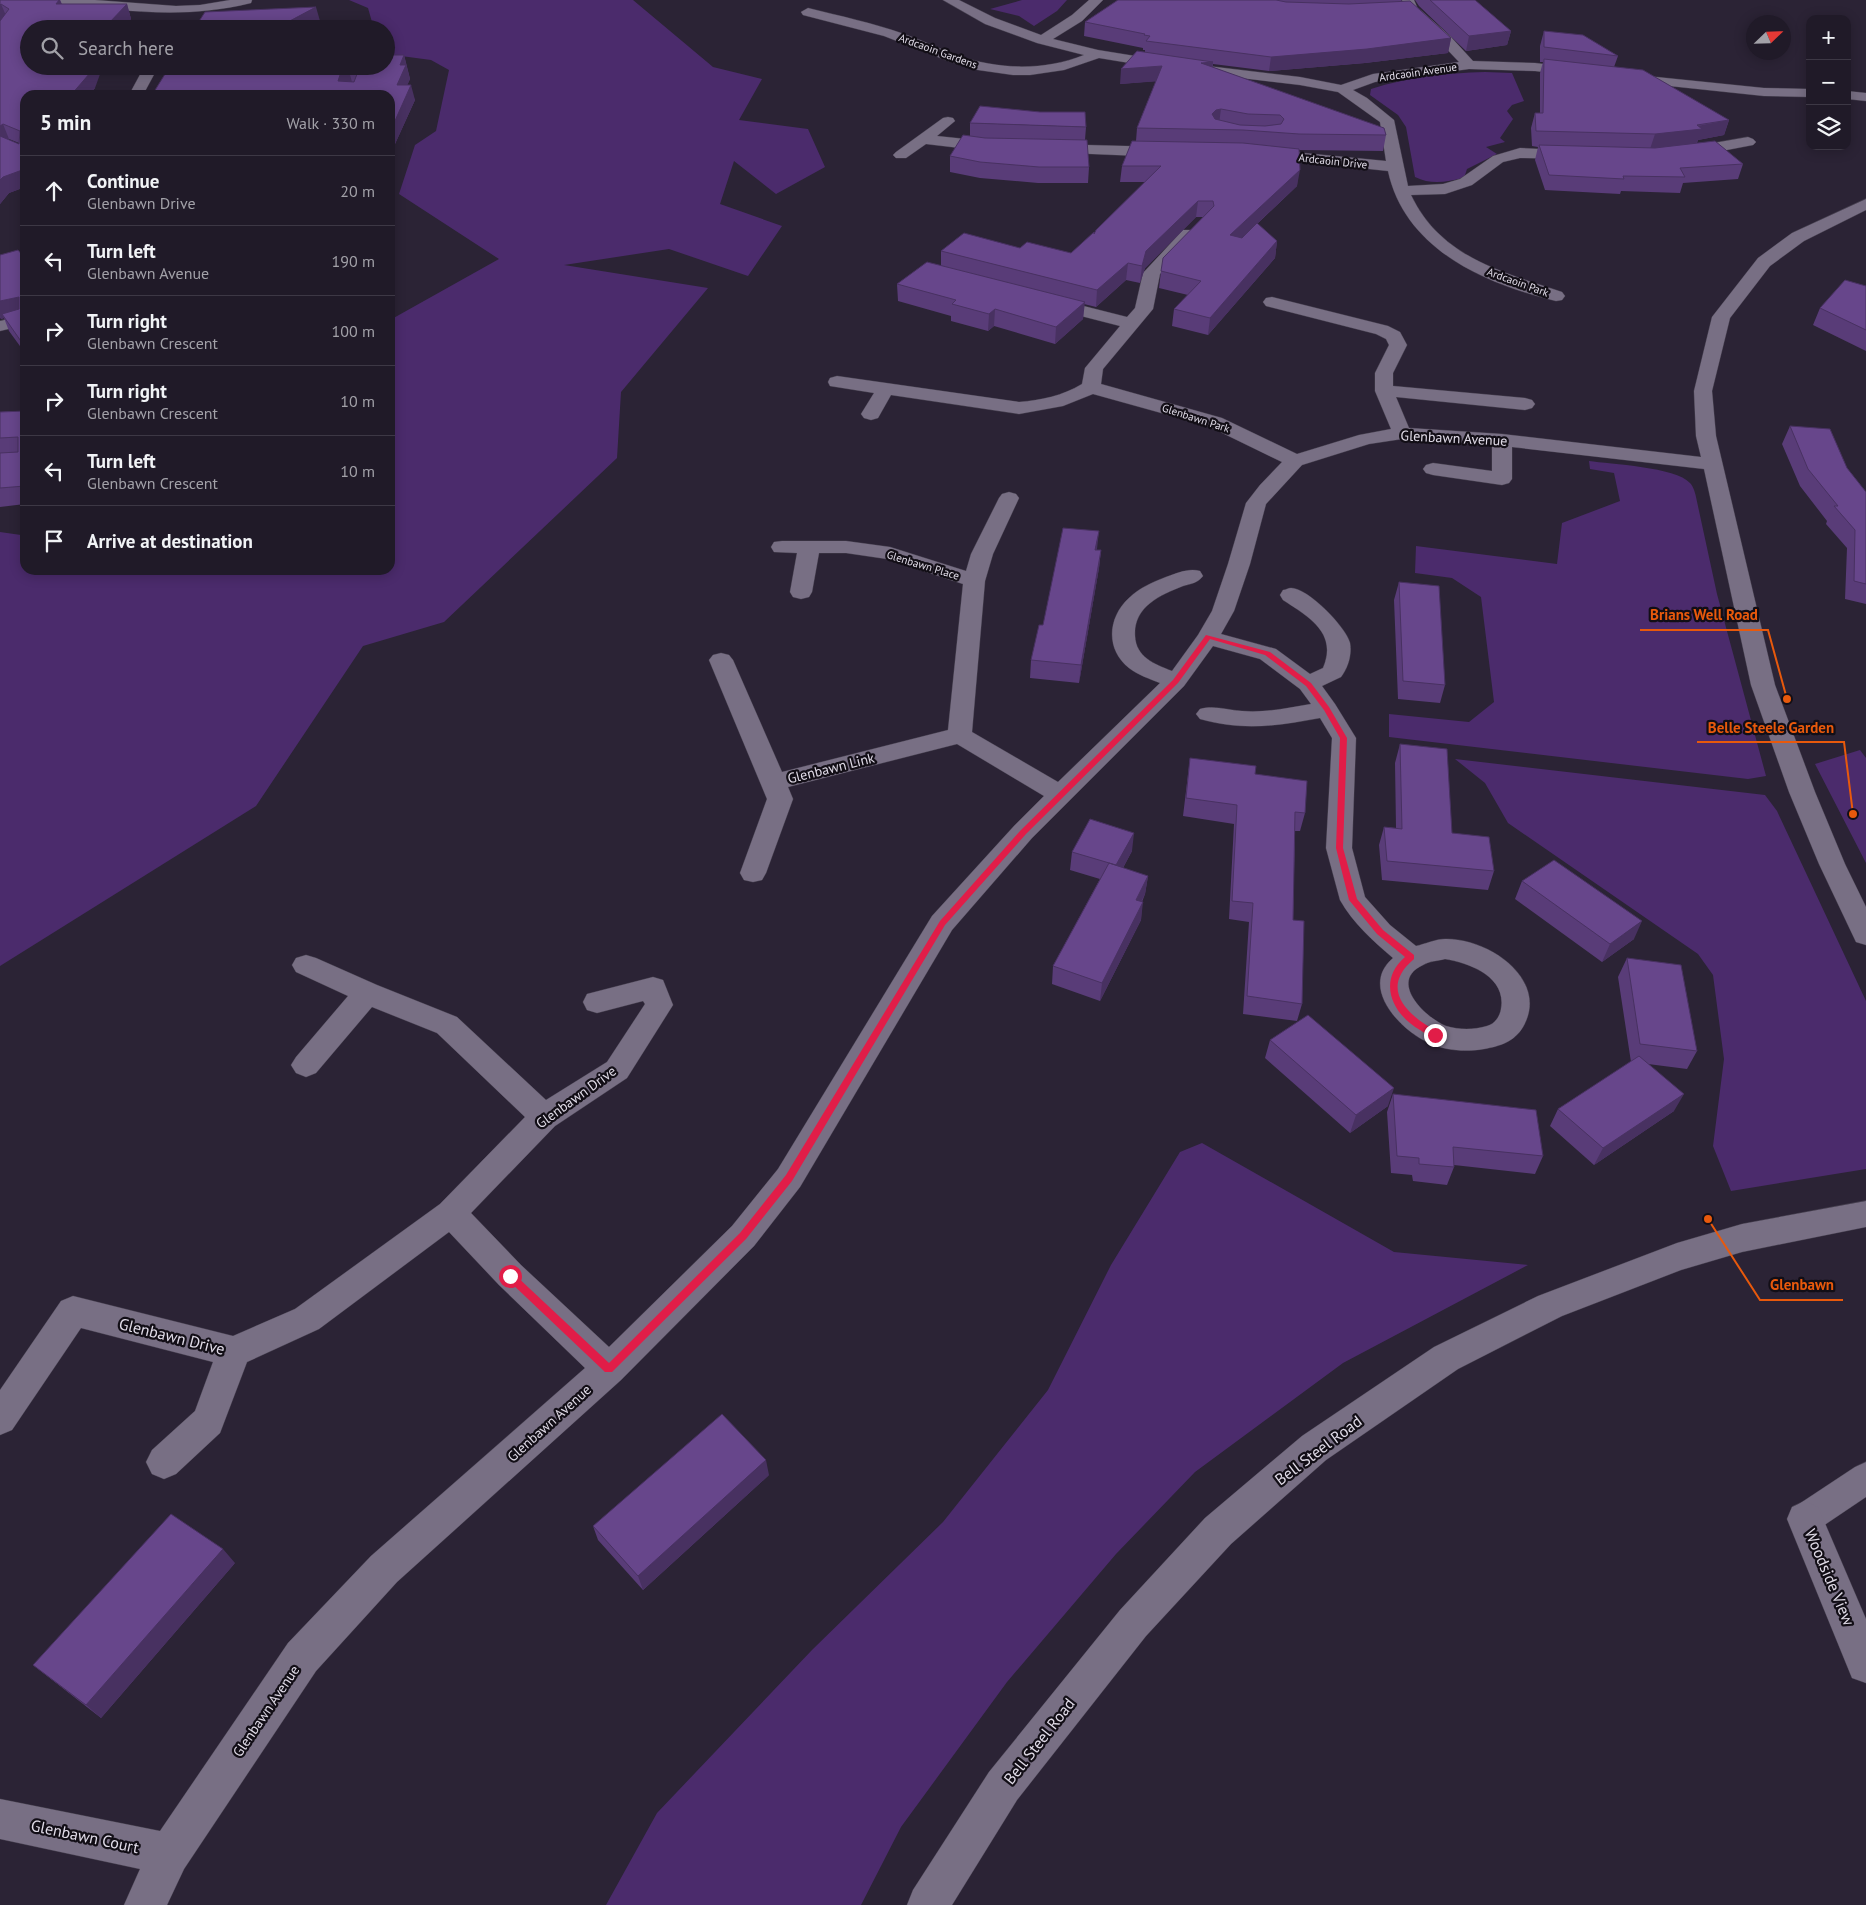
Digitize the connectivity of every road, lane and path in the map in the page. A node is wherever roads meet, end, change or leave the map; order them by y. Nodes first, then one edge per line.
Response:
1 (56, 0) edge
2 (246, 0) edge
3 (949, 0) edge
4 (1097, 0) edge
5 (829, 2) dead end
6 (1409, 5) edge
7 (174, 10) junction
8 (1393, 10) edge
9 (163, 20) edge
10 (1042, 40) junction
11 (1098, 54) junction
12 (1469, 64) junction
13 (1592, 74) edge
14 (147, 75) edge
15 (1611, 76) edge
16 (1342, 89) junction
17 (139, 90) edge
18 (1806, 93) edge
19 (1851, 95) edge
20 (1866, 97) edge
21 (948, 121) dead end
22 (1731, 133) dead end
23 (923, 139) junction
24 (1004, 147) edge
25 (1033, 148) edge
26 (1177, 152) edge
27 (1251, 153) edge
28 (1586, 154) edge
29 (1668, 154) edge
30 (901, 155) dead end
31 (1395, 167) junction
32 (1402, 191) junction
33 (1866, 204) edge
34 (1200, 227) edge
35 (1027, 296) edge
36 (1556, 296) dead end
37 (1338, 300) dead end
38 (1272, 302) dead end
39 (1325, 315) junction
40 (20, 321) edge
41 (1132, 324) junction
42 (0, 326) edge
43 (837, 382) dead end
44 (1092, 387) junction
45 (885, 390) junction
46 (1384, 391) junction
47 (1525, 404) dead end
48 (871, 414) dead end
49 (1402, 433) junction
50 (1502, 440) junction
51 (1295, 461) junction
52 (1712, 464) junction
53 (1433, 469) dead end
54 (1009, 498) dead end
55 (782, 547) dead end
56 (809, 547) junction
57 (1192, 576) dead end
58 (974, 581) junction
59 (801, 592) dead end
60 (1291, 595) dead end
61 (1208, 637) junction
62 (721, 660) dead end
63 (1176, 681) junction
64 (1308, 684) junction
65 (1327, 709) junction
66 (1208, 714) dead end
67 (960, 735) junction
68 (774, 782) junction
69 (1061, 795) junction
70 (753, 873) dead end
71 (1866, 935) edge
72 (1411, 957) dead end
73 (306, 966) dead end
74 (367, 993) junction
75 (597, 1002) dead end
76 (306, 1064) dead end
77 (544, 1117) junction
78 (450, 1213) junction
79 (1866, 1214) edge
80 (234, 1352) junction
81 (609, 1369) junction
82 (0, 1419) edge
83 (164, 1462) dead end
84 (1866, 1478) edge
85 (1805, 1518) joint
86 (1866, 1664) edge
87 (0, 1819) edge
88 (169, 1854) junction
89 (145, 1905) edge
90 (928, 1905) edge

1 - 7 street
2 - 7 street
3 - 10 street
4 - 10 street
5 - 11 street, Ardcaoin Gardens
6 - 8 street
6 - 12 street
7 - 9 street
10 - 11 street
11 - 16 street
12 - 13 street, Ardcaoin Avenue
12 - 16 street, Ardcaoin Avenue
14 - 17 street
15 - 18 street
16 - 31 street, Ardcaoin Park
19 - 20 street
21 - 23 street
22 - 29 street
23 - 24 street
23 - 30 street
25 - 26 street
27 - 31 street, Ardcaoin Drive
28 - 32 street
31 - 32 street, Ardcaoin Park
32 - 36 street, Ardcaoin Park
33 - 52 street
34 - 41 street
35 - 41 street
37 - 39 street
38 - 39 street
39 - 46 street
40 - 42 street
41 - 44 street
43 - 45 street
44 - 45 street
44 - 51 street, Glenbawn Park
45 - 48 street
46 - 47 street
46 - 49 street
49 - 50 street, Glenbawn Avenue
49 - 51 street, Glenbawn Avenue
50 - 52 street, Glenbawn Avenue
50 - 53 street
51 - 61 street, Glenbawn Avenue
52 - 71 street
54 - 58 street
55 - 56 street, Glenbawn Place
56 - 58 street, Glenbawn Place
56 - 59 street
57 - 63 street
58 - 67 street
60 - 64 street
61 - 63 street, Glenbawn Avenue
61 - 64 street
62 - 68 street, Glenbawn Link
63 - 69 street, Glenbawn Avenue
64 - 65 street
65 - 66 street
65 - 72 street
67 - 68 street, Glenbawn Link
67 - 69 street
68 - 70 street
69 - 81 street, Glenbawn Avenue
73 - 74 street
74 - 76 street
74 - 77 street
75 - 77 street, Glenbawn Drive
77 - 78 street, Glenbawn Drive
78 - 80 street, Glenbawn Drive
78 - 81 street
79 - 90 street, Bell Steel Road
80 - 82 street, Glenbawn Drive
80 - 83 street
81 - 88 street, Glenbawn Avenue
84 - 85 street
85 - 86 street, Woodside View
87 - 88 street, Glenbawn Court
88 - 89 street, Glenbawn Avenue

